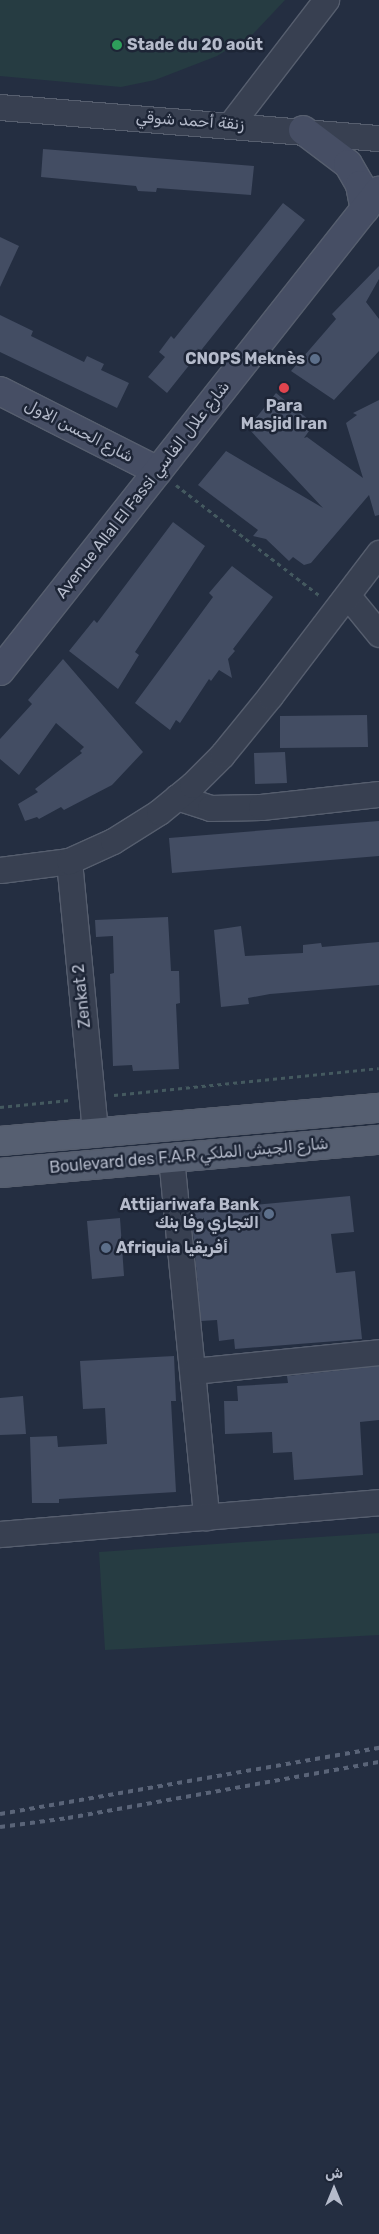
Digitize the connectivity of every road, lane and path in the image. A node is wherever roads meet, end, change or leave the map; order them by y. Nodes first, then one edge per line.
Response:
1 (326, 0) edge
2 (0, 107) edge
3 (230, 125) junction
4 (303, 130) junction
5 (379, 138) edge
6 (374, 204) edge
7 (0, 391) edge
8 (158, 471) junction
9 (379, 554) edge
10 (342, 602) junction
11 (379, 634) edge
12 (0, 671) edge
13 (379, 794) edge
14 (178, 797) junction
15 (69, 861) junction
16 (0, 870) edge
17 (379, 1068) edge
18 (92, 1098) junction
19 (0, 1107) edge
20 (379, 1108) edge
21 (95, 1131) junction
22 (379, 1140) edge
23 (0, 1141) edge
24 (171, 1157) junction
25 (0, 1173) edge
26 (379, 1352) edge
27 (192, 1371) junction
28 (379, 1502) edge
29 (206, 1516) junction
30 (0, 1534) edge

1 - 3 street
2 - 3 street, زنقة أحمد شوقي
3 - 4 street, زنقة أحمد شوقي
4 - 5 street, زنقة أحمد شوقي
4 - 6 street
6 - 8 street, Avenue Allal El Fassi شارع علال الفاسي
7 - 8 street, شارع الحسن الاول
8 - 10 path
8 - 12 street, Avenue Allal El Fassi شارع علال الفاسي
9 - 10 street
10 - 11 street
10 - 14 street
13 - 14 street
14 - 15 street
15 - 16 street
15 - 18 street, Zenkat 2
17 - 18 path
18 - 19 path
18 - 21 street, Zenkat 2
20 - 21 main road, Boulevard des F.A.R شارع الجيش الملكي
21 - 23 main road, Boulevard des F.A.R شارع الجيش الملكي
22 - 24 main road, Boulevard des F.A.R شارع الجيش الملكي
24 - 25 main road, Boulevard des F.A.R شارع الجيش الملكي
24 - 27 street
26 - 27 street
27 - 29 street
28 - 29 street
29 - 30 street

